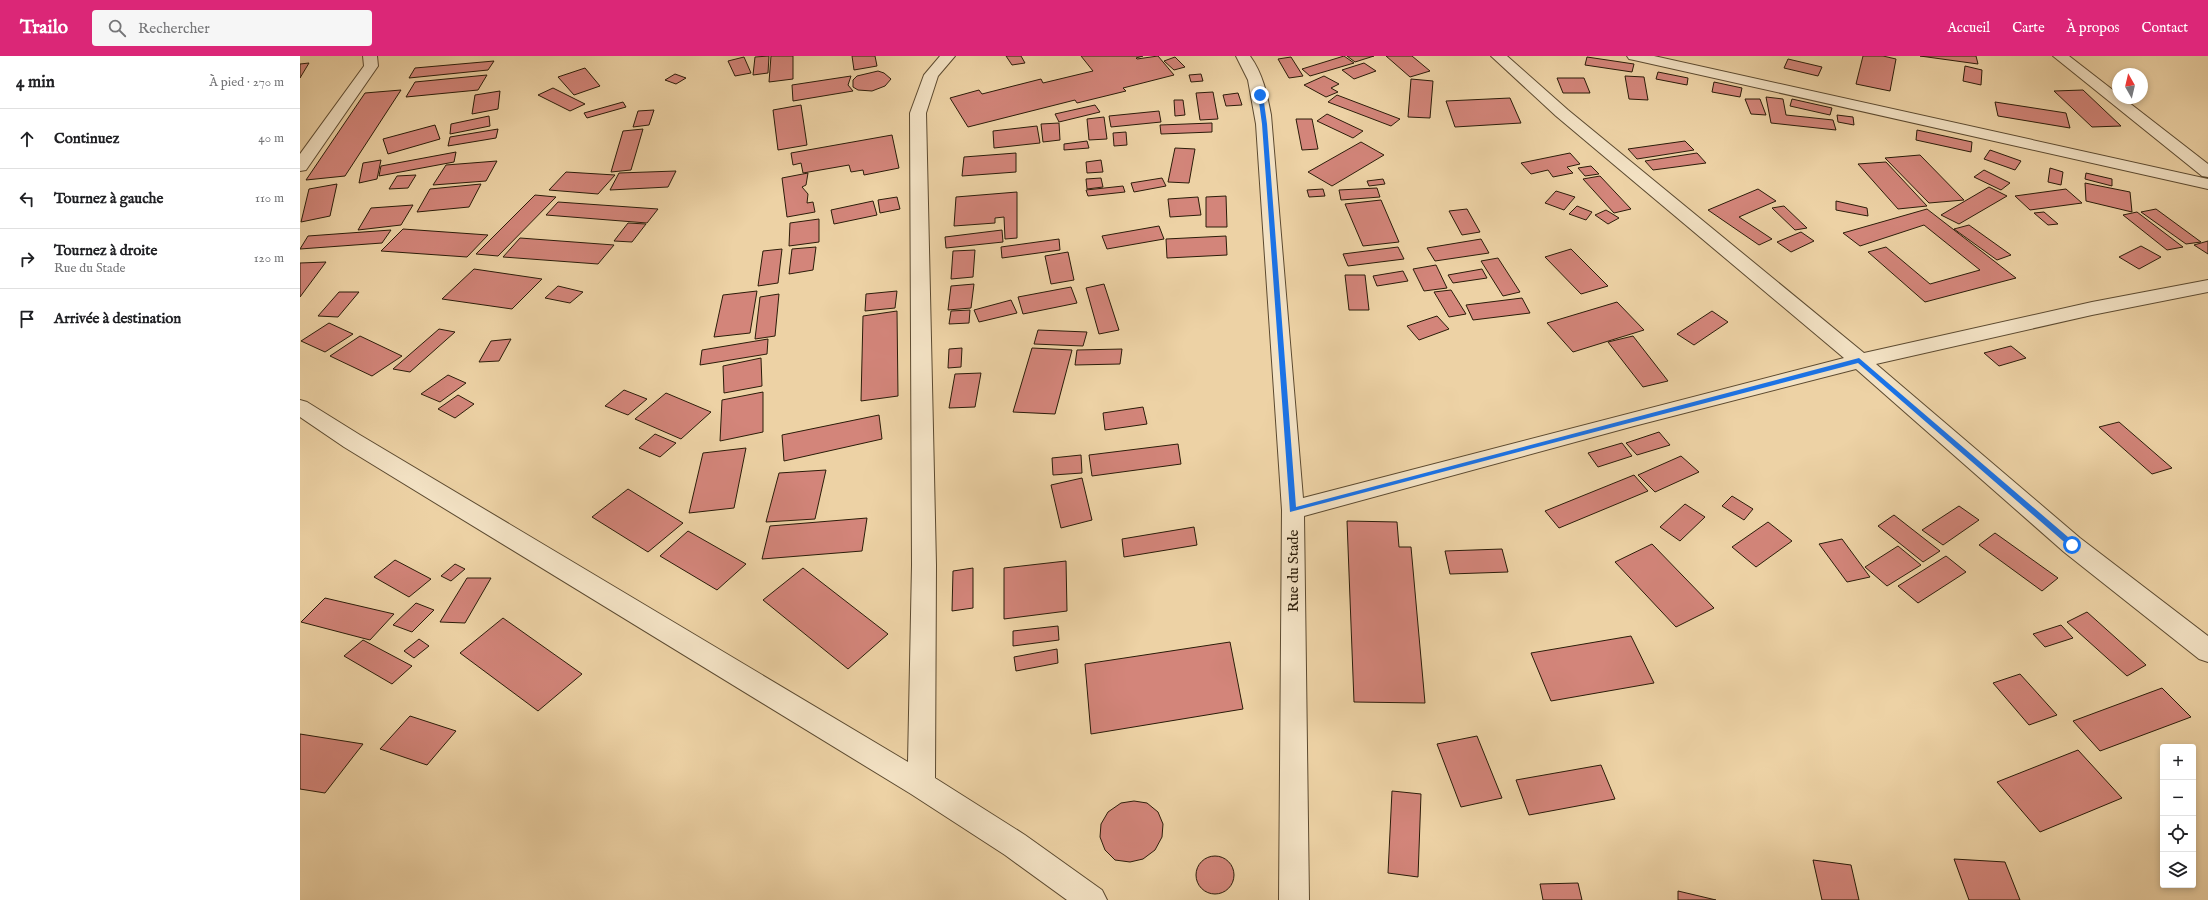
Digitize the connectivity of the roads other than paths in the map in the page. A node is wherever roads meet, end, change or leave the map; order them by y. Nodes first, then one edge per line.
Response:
1 (370, 56) edge
2 (948, 56) edge
3 (1243, 56) edge
4 (1498, 56) edge
5 (1634, 56) edge
6 (2060, 56) edge
7 (300, 166) edge
8 (2208, 172) edge
9 (2208, 184) edge
10 (2208, 286) edge
11 (1859, 360) junction
12 (300, 408) edge
13 (1293, 510) junction
14 (2208, 651) edge
15 (921, 785) junction
16 (1092, 900) edge
17 (1294, 900) edge

1 - 7 street
2 - 15 street
3 - 13 street, Rue du Stade
4 - 11 street
5 - 9 street
6 - 8 street
10 - 11 street
11 - 13 street
11 - 14 street
12 - 15 street
13 - 17 street, Rue du Stade
15 - 16 street

